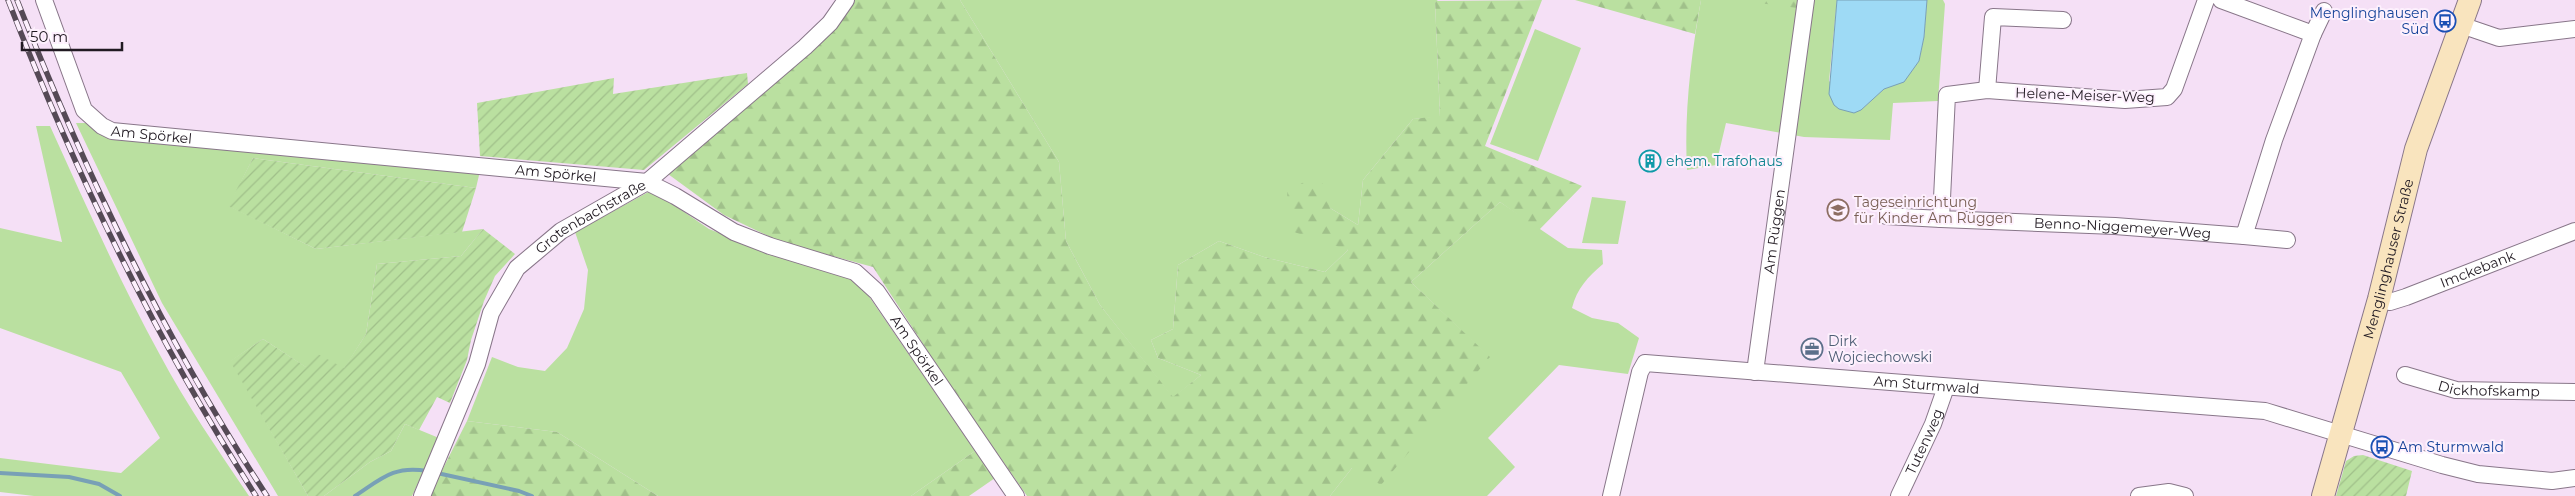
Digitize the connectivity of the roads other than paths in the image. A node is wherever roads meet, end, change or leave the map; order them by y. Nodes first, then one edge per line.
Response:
1 (44, 0) edge
2 (846, 0) edge
3 (1806, 0) edge
4 (2206, 0) edge
5 (2221, 0) edge
6 (2470, 0) edge
7 (2324, 11) dead end
8 (2063, 20) dead end
9 (2461, 25) junction
10 (2575, 29) edge
11 (2312, 34) junction
12 (1988, 90) junction
13 (647, 182) junction
14 (1886, 216) dead end
15 (1941, 219) junction
16 (2575, 231) edge
17 (2244, 236) junction
18 (2287, 240) dead end
19 (2379, 300) junction
20 (1755, 372) junction
21 (2405, 375) dead end
22 (1946, 387) junction
23 (2575, 392) edge
24 (2341, 433) junction
25 (2575, 478) edge
26 (422, 496) edge
27 (1016, 496) edge
28 (1611, 496) edge
29 (1899, 496) edge
30 (2139, 496) edge
31 (2185, 496) edge
32 (2323, 496) edge

1 - 13 street, Am Spörkel
2 - 13 street, Grotenbachstraße
3 - 20 street, Am Rüggen
4 - 12 street, Helene-Meiser-Weg
5 - 11 street
6 - 9 street, Menglinghauser Straße
7 - 11 street
8 - 12 street
9 - 10 street
9 - 19 street, Menglinghauser Straße
11 - 17 street
12 - 15 street, Helene-Meiser-Weg
13 - 26 street, Grotenbachstraße
13 - 27 street, Am Spörkel
14 - 15 street, Benno-Niggemeyer-Weg
15 - 17 street, Benno-Niggemeyer-Weg
16 - 19 street, Imckebank
17 - 18 street, Benno-Niggemeyer-Weg
19 - 24 street, Menglinghauser Straße
20 - 22 street, Am Sturmwald
20 - 28 street, Am Sturmwald
21 - 23 street, Dickhofskamp
22 - 24 street, Am Sturmwald
22 - 29 street, Tutenweg
24 - 25 street, Am Sturmwald
24 - 32 street, Menglinghauser Straße
30 - 31 street

